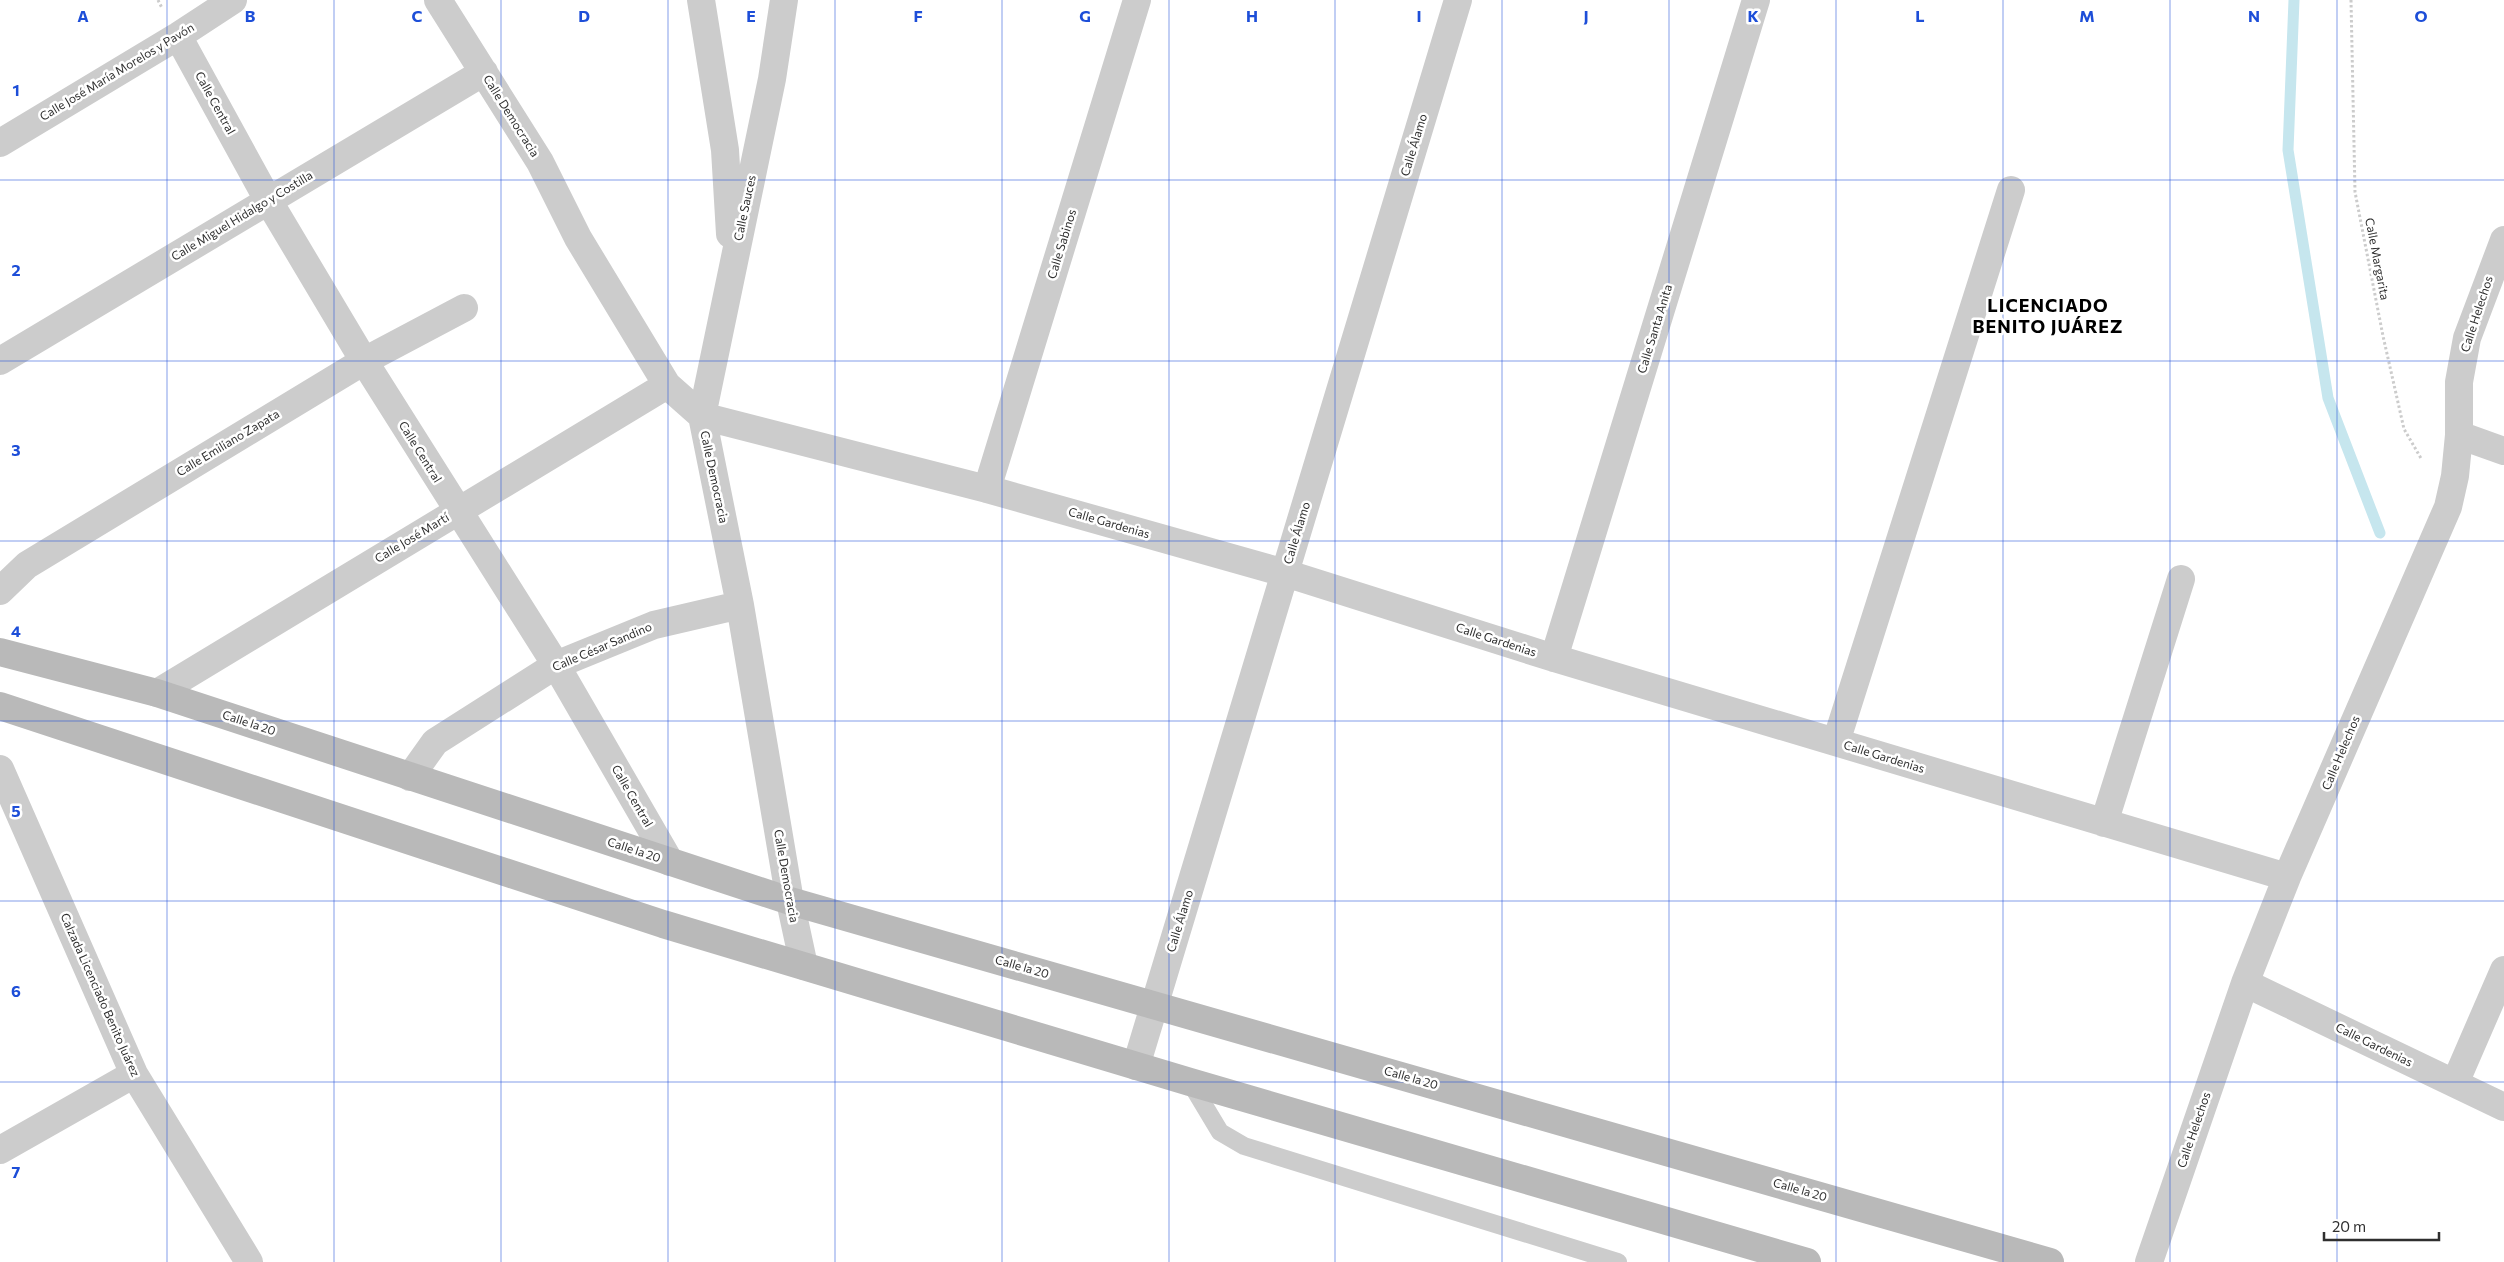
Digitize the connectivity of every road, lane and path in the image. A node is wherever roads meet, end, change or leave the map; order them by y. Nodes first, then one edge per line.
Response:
1 (233, 0) edge
2 (438, 0) edge
3 (701, 0) edge
4 (784, 0) edge
5 (1137, 0) edge
6 (1458, 0) edge
7 (1756, 0) edge
8 (2351, 0) edge
9 (178, 36) junction
10 (484, 72) junction
11 (0, 143) edge
12 (2011, 190) dead end
13 (268, 200) junction
14 (2504, 240) edge
15 (732, 268) junction
16 (464, 308) dead end
17 (0, 361) edge
18 (364, 361) junction
19 (667, 385) junction
20 (702, 416) junction
21 (2459, 435) junction
22 (2504, 451) edge
23 (987, 488) junction
24 (2448, 507) junction
25 (457, 510) junction
26 (1285, 573) junction
27 (2181, 579) dead end
28 (0, 591) edge
29 (740, 605) junction
30 (0, 652) edge
31 (1554, 658) junction
32 (556, 665) junction
33 (157, 692) junction
34 (0, 706) edge
35 (1836, 742) junction
36 (0, 769) edge
37 (410, 777) junction
38 (2104, 822) junction
39 (670, 862) junction
40 (2287, 877) junction
41 (790, 901) junction
42 (804, 966) junction
43 (2504, 970) edge
44 (2245, 983) junction
45 (1155, 1004) junction
46 (1136, 1066) junction
47 (134, 1074) junction
48 (1190, 1082) junction
49 (2455, 1083) junction
50 (2504, 1106) edge
51 (0, 1150) edge
52 (249, 1262) edge
53 (1618, 1262) edge
54 (1807, 1262) edge
55 (2050, 1262) edge
56 (2149, 1262) edge

1 - 9 street, Calle José María Morelos y Pavón
2 - 10 street, Calle Democracia
3 - 15 street
4 - 15 street, Calle Sauces
5 - 23 street, Calle Sabinos
6 - 26 street, Calle Álamo
7 - 31 street, Calle Santa Anita
8 - 24 path, Calle Margarita
9 - 11 street, Calle José María Morelos y Pavón
9 - 13 street, Calle Central
10 - 13 street, Calle Miguel Hidalgo y Costilla
10 - 19 street, Calle Democracia
12 - 35 street
13 - 17 street, Calle Miguel Hidalgo y Costilla
13 - 18 street, Calle Central
14 - 21 street, Calle Helechos
15 - 20 street, Calle Sauces
16 - 18 street, Calle Emiliano Zapata
18 - 25 street, Calle Central
18 - 28 street, Calle Emiliano Zapata
19 - 20 street, Calle Democracia
19 - 25 street, Calle José Martí
20 - 23 street, Calle Gardenias
20 - 29 street, Calle Democracia
21 - 22 street
21 - 24 street, Calle Helechos
23 - 26 street, Calle Gardenias
24 - 40 street, Calle Helechos
25 - 32 street, Calle Central
25 - 33 street, Calle José Martí
26 - 31 street, Calle Gardenias
26 - 45 street, Calle Álamo
27 - 38 street
29 - 32 street, Calle César Sandino
29 - 41 street, Calle Democracia
30 - 33 street, Calle la 20
31 - 35 street, Calle Gardenias
32 - 37 street, Calle César Sandino
32 - 39 street, Calle Central
33 - 37 street, Calle la 20
34 - 42 street
35 - 38 street, Calle Gardenias
36 - 47 street, Calzada Licenciado Benito Juárez
37 - 39 street, Calle la 20
38 - 40 street, Calle Gardenias
39 - 41 street, Calle la 20
40 - 44 street, Calle Helechos
41 - 42 street, Calle Democracia
41 - 45 street, Calle la 20
42 - 46 street
43 - 49 street
44 - 49 street, Calle Gardenias
44 - 56 street, Calle Helechos
45 - 46 street, Calle Álamo
45 - 55 street, Calle la 20
46 - 48 street
47 - 51 street
47 - 52 street, Calzada Licenciado Benito Juárez
48 - 53 lane
48 - 54 street
49 - 50 street, Calle Gardenias

